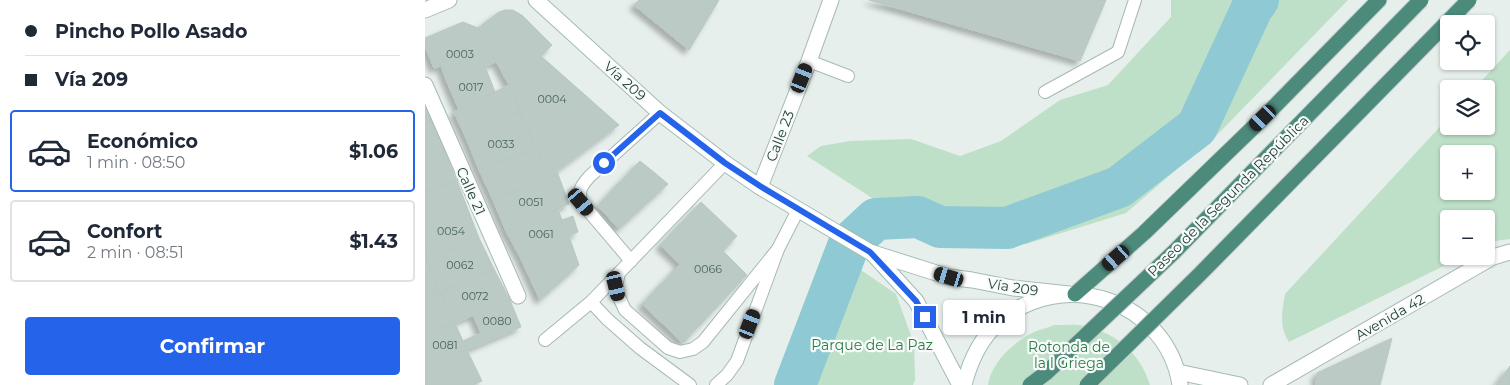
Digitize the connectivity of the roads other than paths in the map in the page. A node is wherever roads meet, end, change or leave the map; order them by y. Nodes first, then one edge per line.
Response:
1 (449, 0) edge
2 (536, 0) edge
3 (831, 0) edge
4 (1135, 0) edge
5 (1379, 0) edge
6 (1421, 0) edge
7 (1469, 0) edge
8 (425, 10) edge
9 (809, 60) junction
10 (848, 76) dead end
11 (425, 85) edge
12 (1045, 92) dead end
13 (660, 113) junction
14 (725, 163) junction
15 (760, 186) junction
16 (798, 210) junction
17 (778, 249) junction
18 (870, 252) junction
19 (1510, 252) edge
20 (631, 261) junction
21 (619, 273) junction
22 (1072, 294) junction
23 (518, 296) dead end
24 (591, 302) junction
25 (545, 340) dead end
26 (1179, 379) edge
27 (690, 385) edge
28 (716, 385) edge
29 (962, 385) edge
30 (1030, 385) edge
31 (1087, 385) edge
32 (1240, 385) edge
33 (1271, 385) edge

1 - 8 main road
2 - 13 main road, Vía 209
3 - 9 main road, Calle 23
4 - 12 lane
5 - 22 highway
6 - 30 highway, Paseo de la Segunda República, bridge
7 - 31 highway, bridge
9 - 10 lane
9 - 15 main road, Calle 23
11 - 23 main road, Calle 21
13 - 14 main road, Vía 209
13 - 20 lane
14 - 15 main road, Vía 209
14 - 20 lane
15 - 16 main road, Vía 209
16 - 17 lane
16 - 18 main road, Vía 209
17 - 21 lane
17 - 28 lane
18 - 22 main road, Vía 209
18 - 29 main road, Vía 209
19 - 33 main road, Avenida 42
20 - 21 lane
21 - 24 lane
22 - 26 main road
22 - 29 main road
24 - 25 lane
24 - 27 lane
26 - 32 main road

